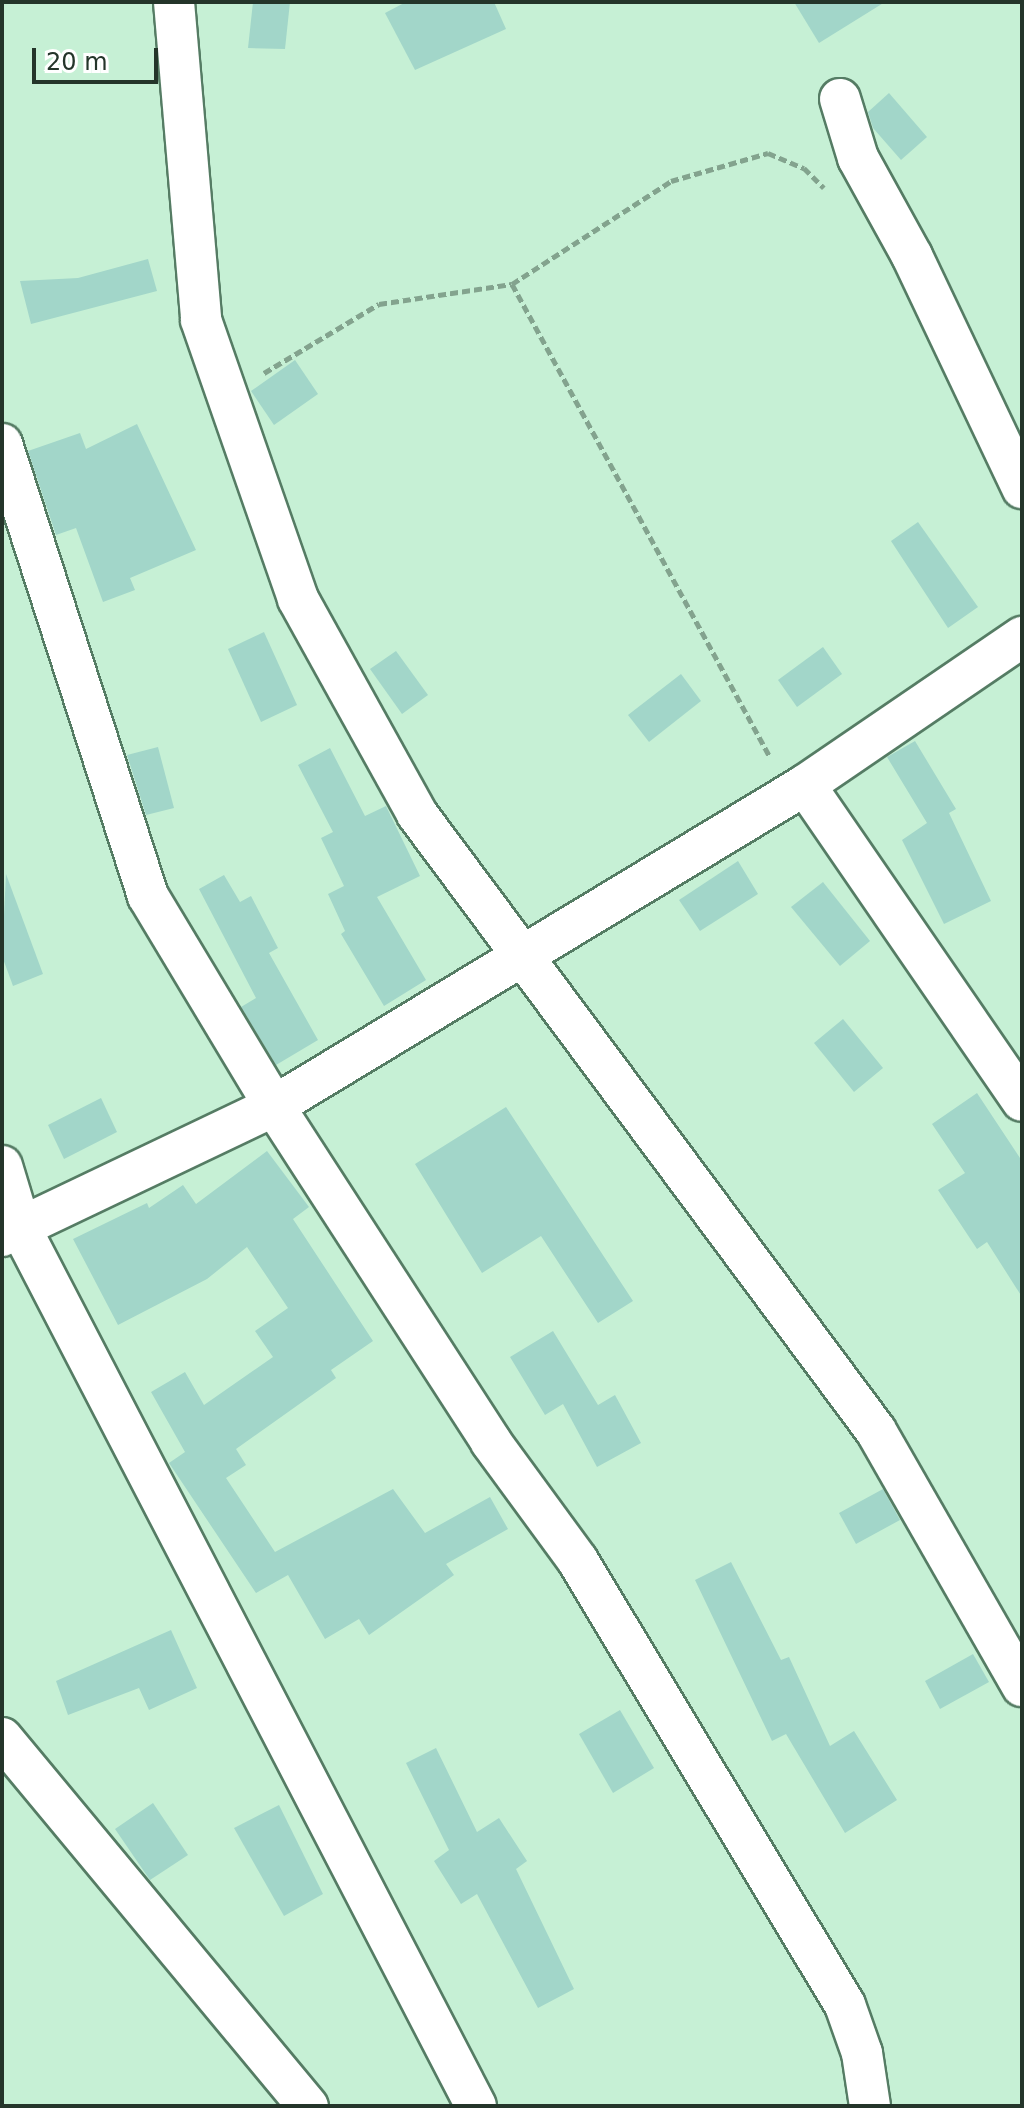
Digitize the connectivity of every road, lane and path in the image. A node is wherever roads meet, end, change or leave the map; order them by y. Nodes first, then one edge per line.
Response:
1 (174, 2) edge
2 (840, 99) dead end
3 (835, 198) dead end
4 (512, 284) junction
5 (225, 396) junction
6 (2, 444) edge
7 (1022, 488) edge
8 (1022, 637) edge
9 (805, 785) junction
10 (525, 955) junction
11 (1022, 1101) edge
12 (274, 1106) junction
13 (2, 1166) edge
14 (11, 1232) edge
15 (1022, 1686) edge
16 (2, 1738) edge
17 (308, 2106) edge
18 (476, 2106) edge
19 (870, 2106) edge

1 - 5 street
2 - 7 street
3 - 4 path
4 - 5 path
4 - 9 path
5 - 10 street
6 - 12 street
8 - 9 street
9 - 10 street
9 - 11 street
10 - 12 street
10 - 15 street
12 - 14 street
12 - 19 street
13 - 14 street
14 - 18 street
16 - 17 street

